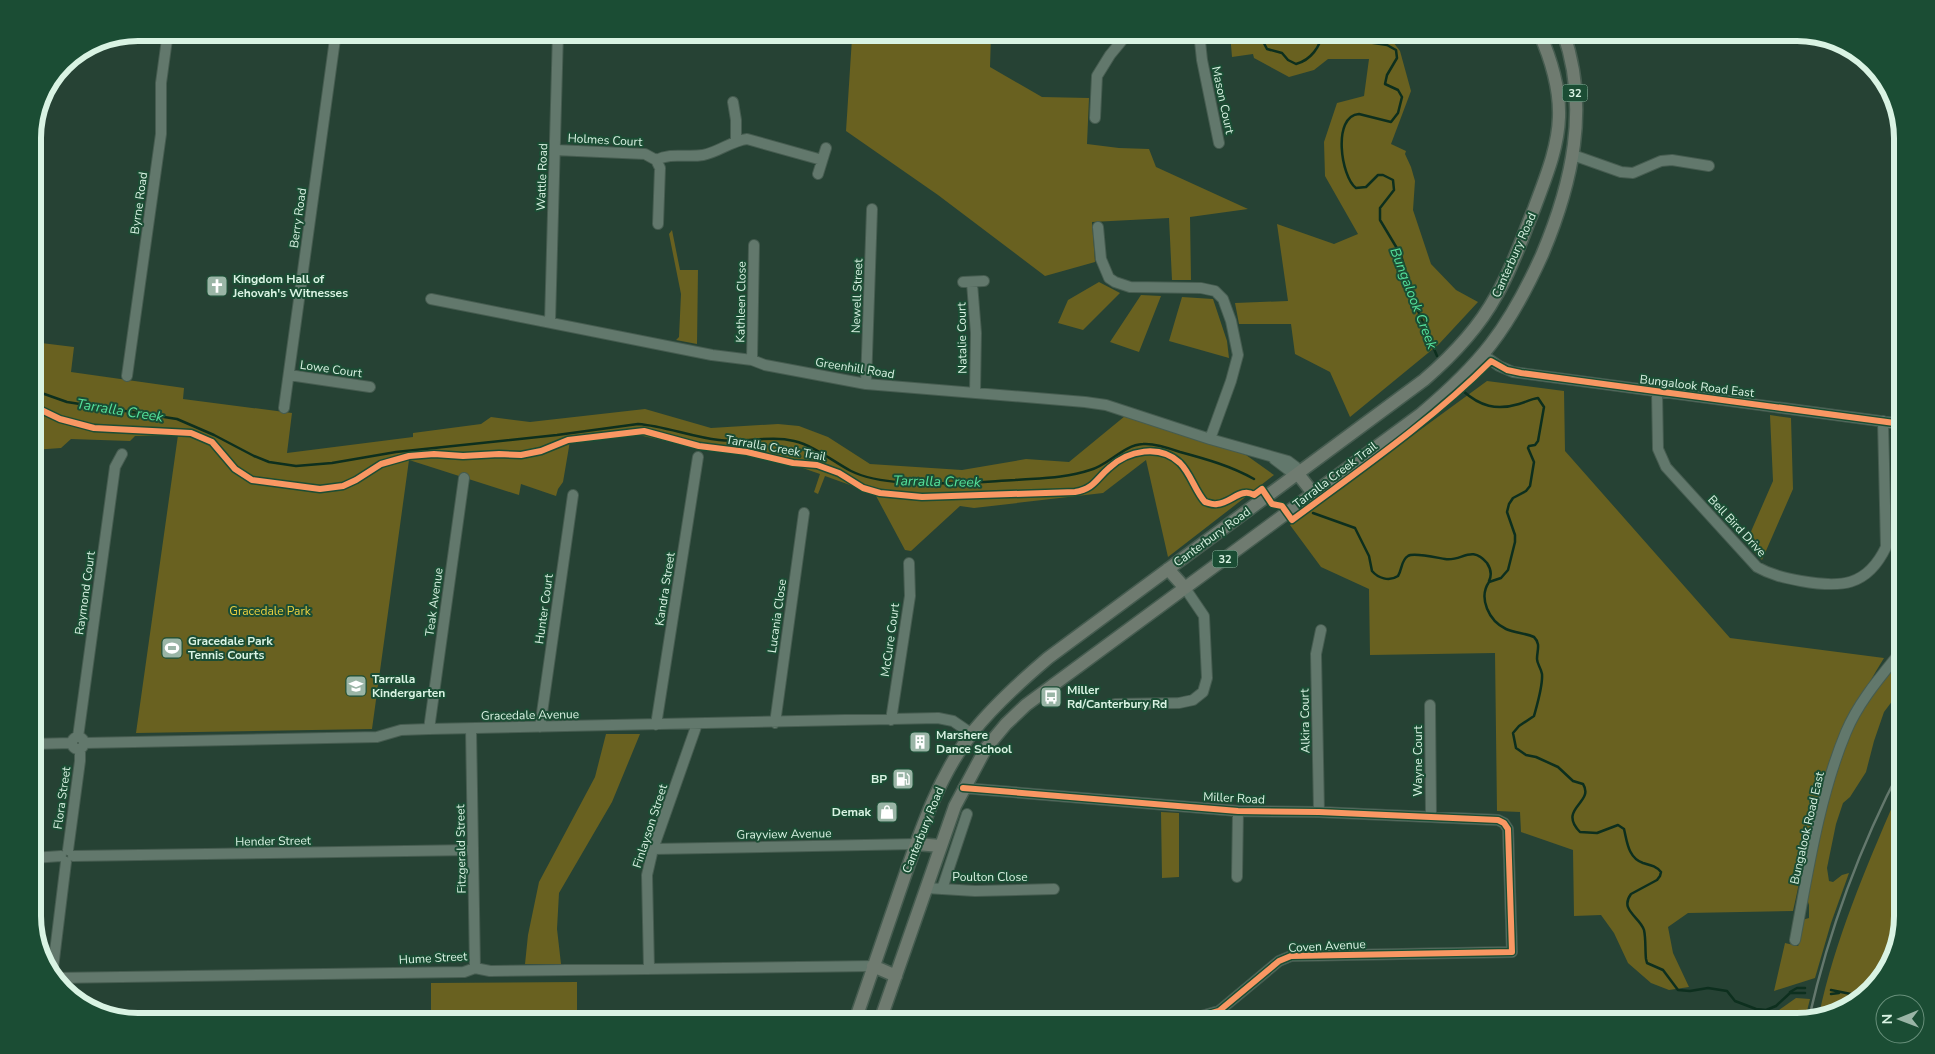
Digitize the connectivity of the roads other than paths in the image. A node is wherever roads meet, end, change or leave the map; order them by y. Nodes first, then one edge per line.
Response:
1 (167, 41) edge
2 (335, 41) edge
3 (558, 41) edge
4 (1122, 41) edge
5 (1200, 41) edge
6 (1543, 41) edge
7 (1565, 41) edge
8 (732, 102) dead end
9 (1095, 118) dead end
10 (736, 140) junction
11 (1219, 143) dead end
12 (826, 148) dead end
13 (1555, 148) junction
14 (555, 150) junction
15 (1573, 155) junction
16 (656, 160) junction
17 (822, 160) junction
18 (1709, 166) dead end
19 (818, 174) dead end
20 (872, 209) dead end
21 (658, 224) dead end
22 (1098, 227) dead end
23 (754, 245) dead end
24 (984, 281) dead end
25 (431, 299) dead end
26 (550, 322) junction
27 (1482, 354) junction
28 (752, 360) junction
29 (289, 375) junction
30 (127, 376) dead end
31 (866, 384) junction
32 (370, 387) dead end
33 (1657, 392) junction
34 (975, 393) junction
35 (284, 408) dead end
36 (1882, 421) junction
37 (1894, 423) edge
38 (1210, 439) junction
39 (122, 454) dead end
40 (698, 457) dead end
41 (1298, 474) junction
42 (464, 478) dead end
43 (1313, 493) junction
44 (572, 494) dead end
45 (804, 512) dead end
46 (910, 563) dead end
47 (1168, 569) junction
48 (1185, 588) junction
49 (1320, 630) dead end
50 (1894, 660) edge
51 (1115, 704) dead end
52 (1430, 705) dead end
53 (891, 720) junction
54 (774, 723) junction
55 (697, 724) junction
56 (656, 725) junction
57 (540, 727) junction
58 (429, 729) junction
59 (471, 729) junction
60 (972, 734) junction
61 (79, 743) junction
62 (41, 744) edge
63 (964, 788) junction
64 (1238, 811) junction
65 (1319, 812) junction
66 (967, 814) dead end
67 (1431, 816) junction
68 (1504, 823) joint
69 (916, 844) junction
70 (941, 846) junction
71 (653, 849) junction
72 (474, 850) junction
73 (67, 856) junction
74 (41, 858) edge
75 (1237, 877) dead end
76 (926, 888) junction
77 (942, 889) junction
78 (1054, 889) dead end
79 (1795, 940) dead end
80 (54, 964) edge
81 (873, 966) junction
82 (475, 968) junction
83 (649, 969) junction
84 (896, 976) junction
85 (63, 977) edge
86 (857, 1013) edge
87 (883, 1013) edge
88 (1215, 1013) edge

1 - 30 street, Byrne Road
2 - 29 street, Berry Road
3 - 14 street, Wattle Road
4 - 9 street
5 - 11 street, Mason Court
6 - 13 main road, Canterbury Road / 32
7 - 15 main road, Canterbury Road / 32
8 - 10 street
10 - 16 street, Holmes Court
10 - 17 street
12 - 17 street
13 - 15 main road
13 - 41 main road, Canterbury Road / 32
14 - 16 street, Holmes Court
14 - 26 street, Wattle Road
15 - 18 street
15 - 27 main road, Canterbury Road / 32
16 - 21 street
17 - 19 street
20 - 31 street, Newell Street
22 - 38 street
23 - 28 street, Kathleen Close
24 - 34 street, Natalie Court
25 - 26 street, Greenhill Road
26 - 28 street, Greenhill Road
27 - 33 street, Bungalook Road East
27 - 43 main road, Canterbury Road / 32
28 - 31 street, Greenhill Road
29 - 32 street, Lowe Court
29 - 35 street, Berry Road
31 - 34 street, Greenhill Road
33 - 36 street, Bungalook Road East
33 - 36 street, Bell Bird Drive
34 - 38 street, Greenhill Road
36 - 37 street, Bungalook Road East
38 - 41 street, Greenhill Road
39 - 61 street, Raymond Court
40 - 56 street, Kandra Street
41 - 43 main road
41 - 47 main road, Canterbury Road / 32
42 - 58 street, Teak Avenue
43 - 48 main road, Canterbury Road / 32
44 - 57 street, Hunter Court
45 - 54 street, Lucania Close
46 - 53 street, McCure Court
47 - 48 main road
47 - 60 main road, Canterbury Road / 32
48 - 51 street
48 - 63 main road, Canterbury Road / 32
49 - 65 street, Alkira Court
50 - 79 street, Bungalook Road East
52 - 67 street, Wayne Court
53 - 54 street, Gracedale Avenue
53 - 60 street, Gracedale Avenue
54 - 55 street, Gracedale Avenue
55 - 56 street, Gracedale Avenue
55 - 71 street, Finlayson Street
56 - 57 street, Gracedale Avenue
57 - 59 street, Gracedale Avenue
58 - 59 street, Gracedale Avenue
58 - 61 street, Gracedale Avenue
59 - 72 street, Fitzgerald Street
60 - 69 main road, Canterbury Road / 32
61 - 62 street, Gracedale Avenue
61 - 73 street, Flora Street
63 - 64 street, Miller Road
63 - 70 main road, Canterbury Road / 32
64 - 65 street, Miller Road
64 - 75 street
65 - 67 street, Miller Road
66 - 77 street
67 - 68 street, Miller Road
68 - 88 street, Coven Avenue
69 - 70 main road
69 - 71 street, Grayview Avenue
69 - 81 main road, Canterbury Road / 32
70 - 76 main road, Canterbury Road / 32
71 - 83 street, Finlayson Street
72 - 73 street, Hender Street
72 - 82 street, Fitzgerald Street
73 - 74 street, Hender Street
73 - 80 street, Flora Street
76 - 77 street, Poulton Close
76 - 84 main road, Canterbury Road / 32
77 - 78 street, Poulton Close
81 - 83 street, Hume Street
81 - 84 main road
81 - 86 main road, Canterbury Road / 32
82 - 83 street, Hume Street
82 - 85 street, Hume Street
84 - 87 main road, Canterbury Road / 32

